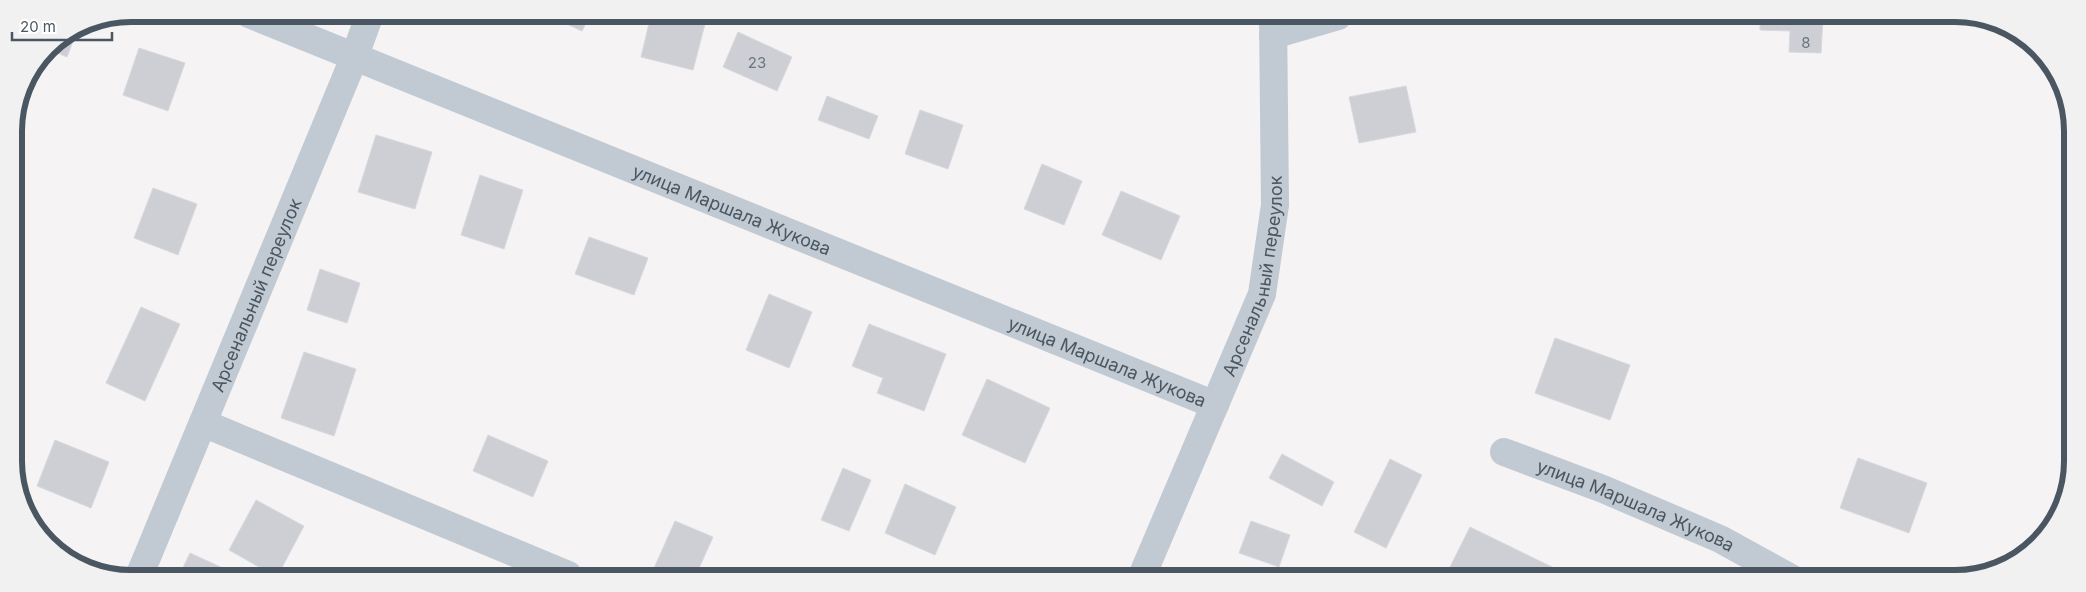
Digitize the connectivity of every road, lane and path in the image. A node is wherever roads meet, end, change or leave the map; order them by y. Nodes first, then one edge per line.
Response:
1 (1297, 22) edge
2 (270, 23) edge
3 (367, 23) edge
4 (1273, 26) edge
5 (354, 58) junction
6 (1216, 406) junction
7 (203, 422) junction
8 (1504, 452) dead end
9 (1145, 569) edge
10 (1775, 569) edge
11 (142, 570) edge
12 (556, 570) edge

1 - 4 street
2 - 5 street, улица Маршала Жукова
3 - 5 street, Арсенальный переулок
4 - 6 street, Арсенальный переулок
5 - 6 street, улица Маршала Жукова
5 - 7 street, Арсенальный переулок
6 - 9 street, Арсенальный переулок
7 - 11 street, Арсенальный переулок
7 - 12 street
8 - 10 street, улица Маршала Жукова

